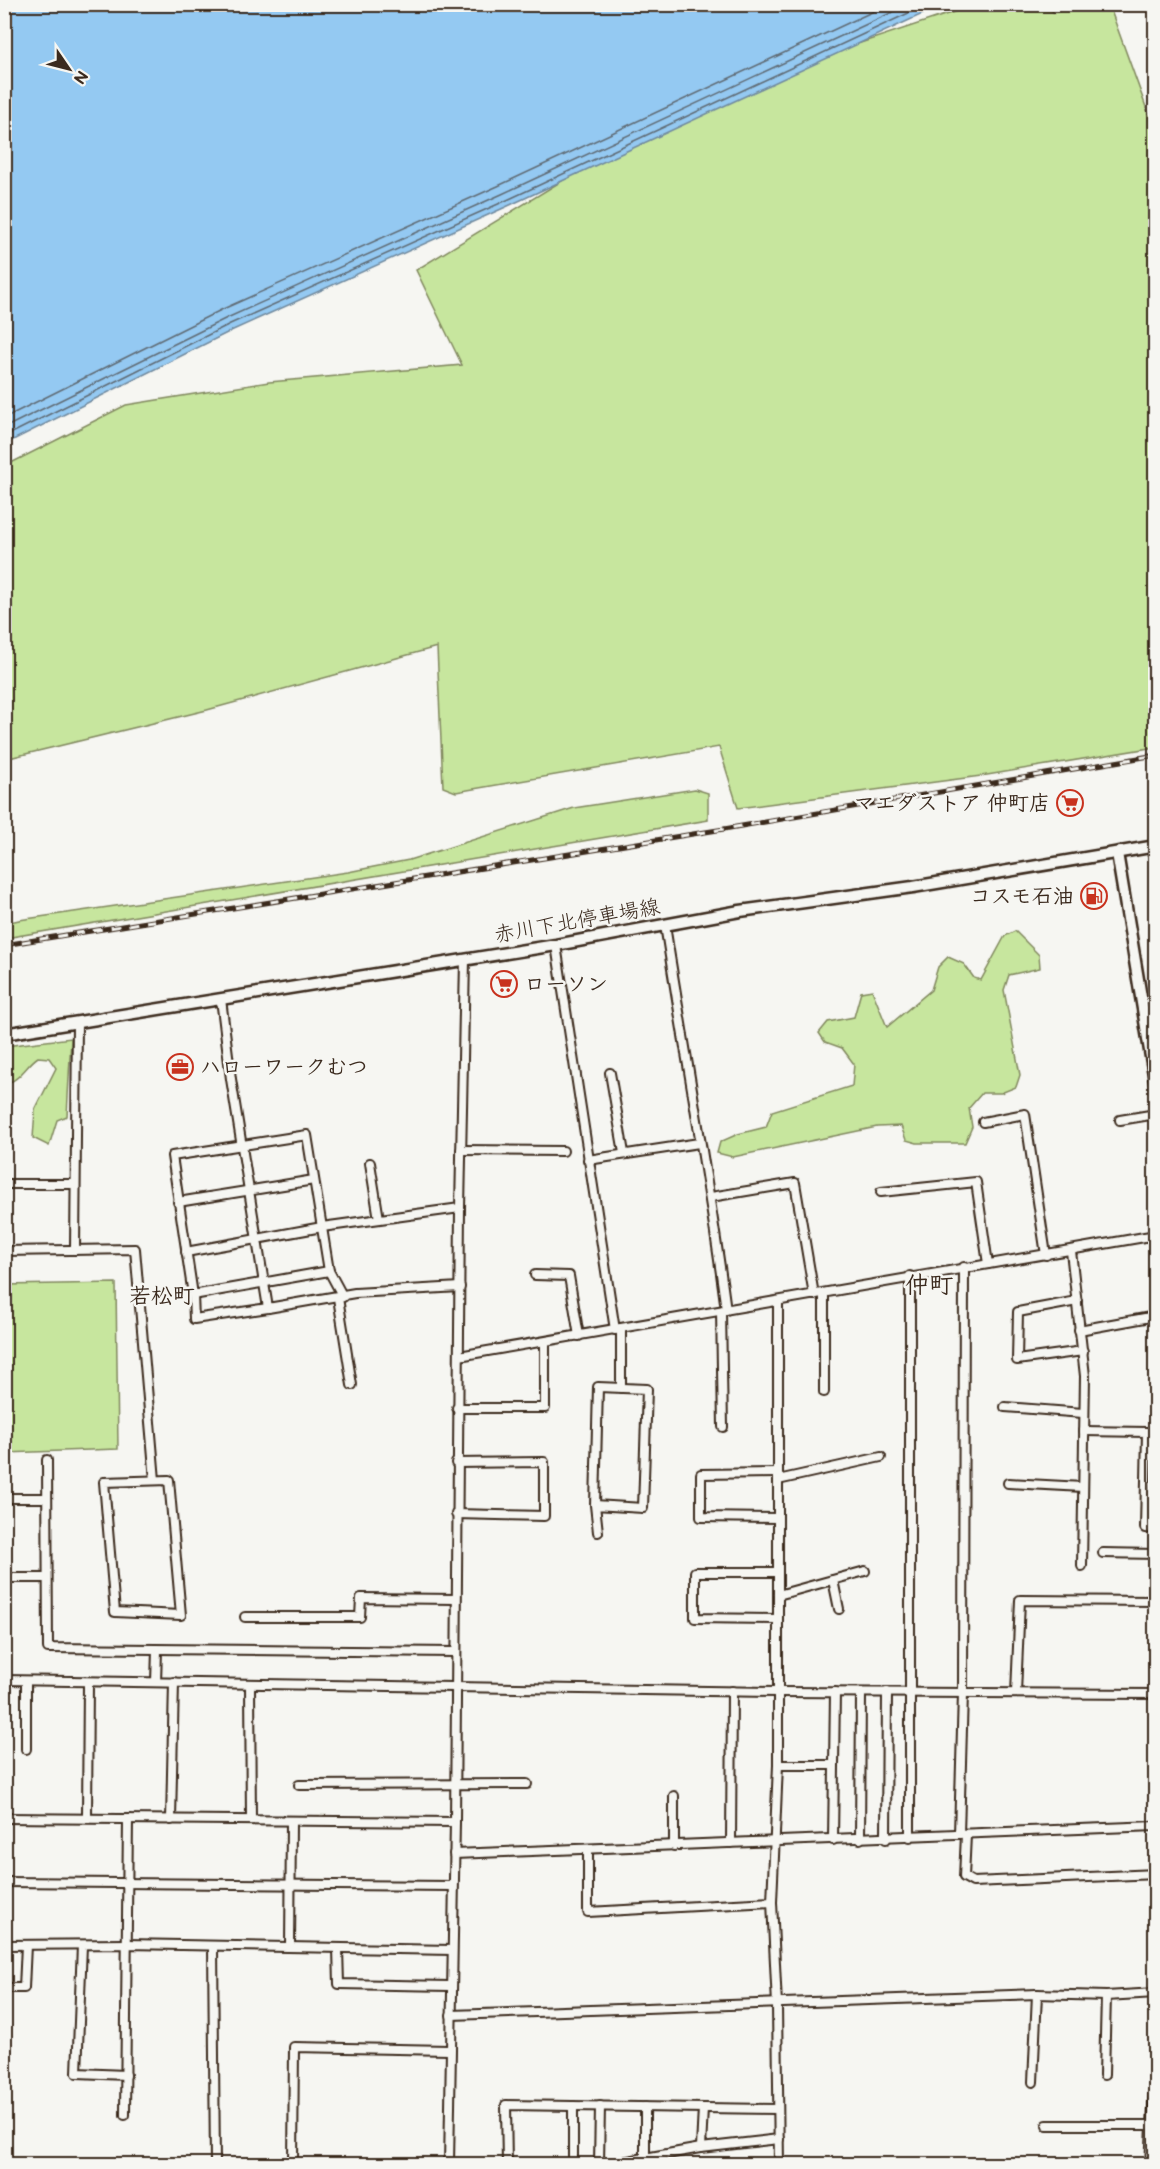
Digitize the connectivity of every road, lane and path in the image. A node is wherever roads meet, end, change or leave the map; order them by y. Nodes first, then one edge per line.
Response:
1 (1155, 846) edge
2 (1117, 853) junction
3 (666, 925) junction
4 (556, 945) junction
5 (465, 960) junction
6 (221, 999) junction
7 (77, 1022) junction
8 (4, 1034) edge
9 (610, 1073) dead end
10 (1155, 1087) edge
11 (1155, 1114) edge
12 (1120, 1120) dead end
13 (983, 1122) dead end
14 (699, 1143) junction
15 (242, 1144) junction
16 (461, 1150) junction
17 (563, 1151) dead end
18 (624, 1153) junction
19 (588, 1161) junction
20 (370, 1163) dead end
21 (314, 1180) junction
22 (4, 1184) edge
23 (75, 1184) junction
24 (248, 1191) junction
25 (881, 1192) dead end
26 (711, 1197) junction
27 (178, 1202) junction
28 (460, 1208) junction
29 (379, 1219) junction
30 (322, 1227) junction
31 (1155, 1236) edge
32 (256, 1239) junction
33 (75, 1250) junction
34 (4, 1251) edge
35 (1071, 1251) junction
36 (186, 1252) junction
37 (1046, 1255) junction
38 (988, 1264) junction
39 (964, 1267) junction
40 (328, 1271) junction
41 (535, 1275) dead end
42 (910, 1276) junction
43 (263, 1282) junction
44 (460, 1287) junction
45 (824, 1293) junction
46 (193, 1295) junction
47 (814, 1295) junction
48 (340, 1297) junction
49 (778, 1301) junction
50 (1077, 1302) junction
51 (268, 1308) junction
52 (723, 1310) junction
53 (1155, 1316) edge
54 (618, 1329) junction
55 (1079, 1330) junction
56 (579, 1336) junction
57 (545, 1342) junction
58 (1083, 1351) junction
59 (459, 1356) junction
60 (352, 1385) dead end
61 (621, 1388) junction
62 (824, 1392) dead end
63 (457, 1407) junction
64 (1005, 1407) dead end
65 (1083, 1413) junction
66 (723, 1427) dead end
67 (1084, 1431) junction
68 (881, 1457) dead end
69 (48, 1460) dead end
70 (456, 1463) junction
71 (778, 1477) junction
72 (156, 1480) junction
73 (1008, 1483) dead end
74 (1083, 1487) junction
75 (4, 1498) edge
76 (46, 1498) junction
77 (595, 1505) junction
78 (456, 1514) junction
79 (778, 1518) junction
80 (1155, 1528) edge
81 (598, 1532) dead end
82 (1103, 1552) dead end
83 (1155, 1554) edge
84 (1082, 1566) dead end
85 (865, 1571) dead end
86 (778, 1572) junction
87 (4, 1578) edge
88 (47, 1578) junction
89 (833, 1580) junction
90 (778, 1594) junction
91 (456, 1599) junction
92 (1155, 1601) edge
93 (838, 1609) dead end
94 (245, 1617) dead end
95 (778, 1619) junction
96 (157, 1650) junction
97 (455, 1652) junction
98 (4, 1680) edge
99 (26, 1681) junction
100 (156, 1682) junction
101 (174, 1682) junction
102 (88, 1683) junction
103 (250, 1685) junction
104 (455, 1687) junction
105 (732, 1691) junction
106 (778, 1692) junction
107 (835, 1692) junction
108 (887, 1692) junction
109 (909, 1692) junction
110 (861, 1693) junction
111 (963, 1693) junction
112 (1016, 1693) junction
113 (1155, 1694) edge
114 (26, 1749) dead end
115 (778, 1765) junction
116 (833, 1765) junction
117 (527, 1784) dead end
118 (298, 1785) dead end
119 (454, 1785) junction
120 (674, 1796) dead end
121 (4, 1818) edge
122 (87, 1818) junction
123 (128, 1819) junction
124 (171, 1820) junction
125 (251, 1820) junction
126 (291, 1822) junction
127 (455, 1822) junction
128 (1155, 1826) edge
129 (962, 1834) junction
130 (910, 1837) junction
131 (860, 1839) junction
132 (886, 1839) junction
133 (833, 1840) junction
134 (731, 1843) junction
135 (773, 1843) junction
136 (674, 1846) junction
137 (588, 1850) junction
138 (454, 1854) junction
139 (1155, 1874) edge
140 (4, 1882) edge
141 (129, 1883) junction
142 (291, 1886) junction
143 (453, 1886) junction
144 (772, 1902) junction
145 (127, 1944) junction
146 (4, 1945) edge
147 (26, 1945) junction
148 (82, 1945) junction
149 (213, 1946) junction
150 (290, 1947) junction
151 (338, 1948) junction
152 (452, 1950) junction
153 (450, 1986) junction
154 (4, 1988) edge
155 (1155, 1993) edge
156 (1037, 1994) junction
157 (1106, 1996) junction
158 (777, 2005) junction
159 (451, 2015) junction
160 (449, 2050) junction
161 (1155, 2052) edge
162 (1104, 2074) dead end
163 (126, 2075) junction
164 (1033, 2082) dead end
165 (573, 2106) junction
166 (600, 2106) junction
167 (645, 2107) junction
168 (703, 2108) junction
169 (778, 2109) junction
170 (125, 2115) dead end
171 (1047, 2125) dead end
172 (1151, 2125) junction
173 (778, 2139) junction
174 (701, 2148) junction
175 (645, 2158) junction
176 (215, 2164) edge
177 (293, 2164) edge
178 (449, 2164) edge
179 (507, 2164) edge
180 (573, 2164) edge
181 (599, 2164) edge
182 (612, 2164) edge
183 (779, 2164) edge
184 (1150, 2164) edge

1 - 2 main road, 赤川下北停車場線
2 - 3 main road, 赤川下北停車場線
2 - 10 main road
3 - 4 main road, 赤川下北停車場線
3 - 14 street
4 - 5 main road, 赤川下北停車場線
4 - 19 street
5 - 6 main road, 赤川下北停車場線
5 - 16 street
6 - 7 main road, 赤川下北停車場線
6 - 15 street
7 - 8 main road, 赤川下北停車場線
7 - 23 street
9 - 18 street
11 - 12 street
13 - 37 street
14 - 18 street
14 - 26 street
15 - 21 street
15 - 24 street
15 - 27 street
16 - 17 street
16 - 28 street
18 - 19 street
19 - 54 street
20 - 29 street
21 - 24 street
21 - 30 street
22 - 23 street
23 - 33 street
24 - 27 street
24 - 32 street
25 - 38 street
26 - 47 street
26 - 52 street
27 - 36 street
28 - 29 street
28 - 44 street
29 - 30 street
30 - 32 street
30 - 40 street
31 - 35 street
32 - 36 street
32 - 43 street
33 - 34 street
33 - 72 street
35 - 37 street
35 - 50 street
36 - 46 street
37 - 38 street
38 - 39 street
39 - 42 street
39 - 111 street
40 - 43 street
40 - 48 street
41 - 56 street
42 - 45 street
42 - 109 street
43 - 46 street
43 - 51 street
44 - 48 street
44 - 59 street
45 - 47 street
45 - 62 street
46 - 51 street
47 - 49 street
48 - 51 street
48 - 60 street
49 - 52 street
49 - 71 street
50 - 55 street
50 - 58 street
52 - 54 street
52 - 66 street
53 - 55 street
54 - 56 street
54 - 61 street
55 - 58 street
56 - 57 street
57 - 59 street
57 - 63 street
58 - 65 street
59 - 63 street
61 - 77 street
61 - 77 street
63 - 70 street
64 - 65 street
65 - 67 street
67 - 74 street
67 - 80 street
68 - 71 street
69 - 76 street
70 - 78 street
70 - 78 street
71 - 79 street
71 - 79 street
72 - 72 street
73 - 74 street
74 - 84 street
75 - 76 street
76 - 88 street
77 - 81 street
78 - 91 street
79 - 86 street
82 - 83 street
85 - 89 street
86 - 90 street
86 - 95 street
87 - 88 street
88 - 96 street
89 - 90 street
89 - 93 street
90 - 95 street
91 - 94 street
91 - 97 street
92 - 112 street
95 - 106 street
96 - 97 street
96 - 100 street
97 - 104 street
98 - 99 street
99 - 102 street
99 - 114 street
100 - 101 street
100 - 102 street
101 - 103 street
101 - 124 street
102 - 122 street
103 - 104 street
103 - 125 street
104 - 105 street
104 - 119 street
105 - 106 street
105 - 134 street
106 - 107 street
106 - 115 street
107 - 110 street
107 - 116 street
108 - 109 street
108 - 110 street
108 - 132 street
109 - 111 street
109 - 130 street
110 - 131 street
111 - 112 street
111 - 129 street
112 - 113 street
115 - 116 street
115 - 135 street
116 - 133 street
117 - 119 street
118 - 119 street
119 - 127 street
120 - 136 street
121 - 122 street
122 - 123 street
123 - 124 street
123 - 141 street
124 - 125 street
125 - 126 street
126 - 127 street
126 - 142 street
127 - 138 street
128 - 129 street
129 - 130 street
129 - 139 street
130 - 132 street
131 - 132 street
131 - 133 street
133 - 135 street
134 - 135 street
134 - 136 street
135 - 144 street
136 - 137 street
137 - 138 street
137 - 144 street
138 - 143 street
140 - 141 street
141 - 142 street
141 - 145 street
142 - 143 street
142 - 150 street
143 - 152 street
144 - 158 street
145 - 148 street
145 - 149 street
145 - 163 street
146 - 147 street
147 - 148 street
147 - 154 street
148 - 163 street
149 - 150 street
149 - 176 street
150 - 151 street
151 - 152 street
151 - 153 street
152 - 153 street
153 - 159 street
155 - 157 street
156 - 157 street
156 - 158 street
156 - 164 street
157 - 162 street
158 - 159 street
158 - 169 street
159 - 160 street
160 - 177 street
160 - 178 street
161 - 172 street
163 - 170 street
165 - 166 street
165 - 179 street
165 - 180 street
166 - 167 street
166 - 181 street
167 - 168 street
167 - 175 street
168 - 169 street
168 - 174 street
169 - 173 street
171 - 172 street
172 - 184 street
173 - 174 street
173 - 183 street
174 - 175 street
175 - 182 street

